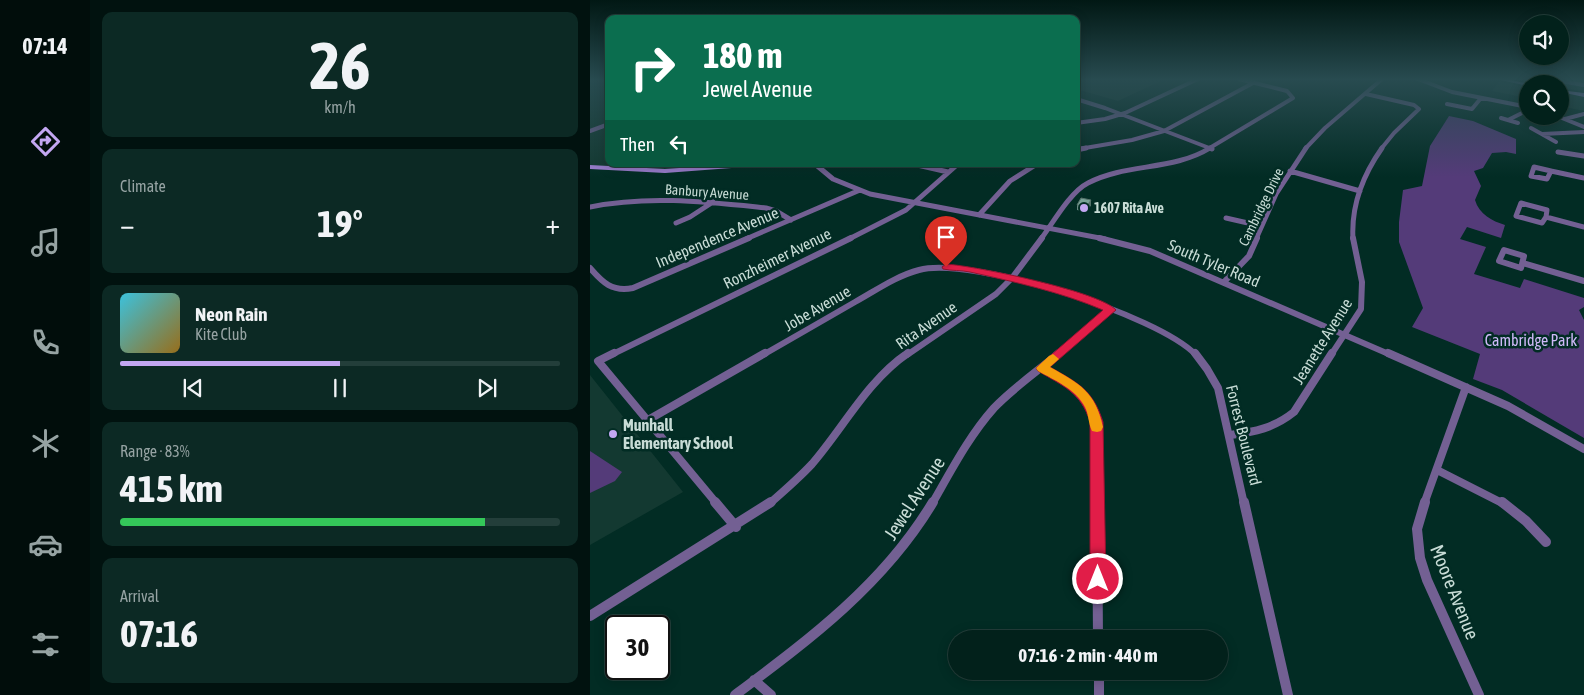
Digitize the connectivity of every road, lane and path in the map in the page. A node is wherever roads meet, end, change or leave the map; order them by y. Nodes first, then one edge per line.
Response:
1 (1111, 111) edge
2 (1129, 111) edge
3 (1201, 111) edge
4 (1272, 111) edge
5 (1346, 111) edge
6 (1418, 111) edge
7 (1519, 114) edge
8 (1584, 114) edge
9 (1121, 115) junction
10 (1501, 118) dead end
11 (1569, 118) edge
12 (1584, 119) edge
13 (1508, 120) junction
14 (1569, 121) edge
15 (1080, 122) edge
16 (1572, 122) junction
17 (1518, 123) dead end
18 (605, 125) edge
19 (1584, 127) edge
20 (1531, 128) dead end
21 (590, 131) edge
22 (1164, 132) junction
23 (1584, 132) edge
24 (1542, 134) junction
25 (1080, 149) edge
26 (1212, 149) junction
27 (1584, 156) edge
28 (590, 167) edge
29 (719, 167) edge
30 (818, 167) edge
31 (926, 167) edge
32 (954, 167) edge
33 (1032, 167) edge
34 (1551, 170) dead end
35 (1290, 171) junction
36 (948, 172) junction
37 (1584, 178) edge
38 (860, 190) junction
39 (1360, 191) junction
40 (713, 202) junction
41 (914, 203) junction
42 (590, 207) edge
43 (979, 215) junction
44 (1546, 217) junction
45 (1226, 218) dead end
46 (790, 220) junction
47 (676, 223) dead end
48 (1261, 226) junction
49 (1584, 227) edge
50 (1049, 228) junction
51 (1523, 263) dead end
52 (590, 268) edge
53 (1012, 278) junction
54 (1584, 281) edge
55 (1224, 282) junction
56 (1110, 310) junction
57 (1344, 334) junction
58 (1042, 368) junction
59 (1466, 386) junction
60 (648, 420) junction
61 (1230, 435) junction
62 (1584, 449) edge
63 (1437, 470) junction
64 (736, 526) junction
65 (1546, 542) dead end
66 (590, 616) edge
67 (1098, 630) edge
68 (754, 680) junction
69 (1099, 680) edge
70 (735, 695) edge
71 (771, 695) edge
72 (1099, 695) edge
73 (1288, 695) edge
74 (1479, 695) edge

1 - 9 street
2 - 9 street
3 - 22 street
4 - 26 street, Rita Avenue
5 - 35 street, Cambridge Drive
6 - 39 street, Jeanette Avenue
7 - 13 street
8 - 11 street
9 - 15 street
9 - 22 street
10 - 13 street
12 - 16 street
13 - 17 street
14 - 16 street
16 - 19 street
18 - 21 street
20 - 24 street
22 - 25 street
22 - 26 street
23 - 24 street
24 - 27 street
26 - 50 street, Rita Avenue
28 - 29 street
30 - 38 street, South Tyler Road
31 - 36 street
32 - 36 street, Ronzheimer Avenue
33 - 43 street
34 - 37 street
35 - 39 street
35 - 48 street, Cambridge Drive
36 - 41 street, Ronzheimer Avenue
38 - 41 street, South Tyler Road
38 - 46 street, Independence Avenue
39 - 57 street, Jeanette Avenue
40 - 42 street, Banbury Avenue
40 - 46 street, Banbury Avenue
40 - 47 street
41 - 43 street, South Tyler Road
41 - 60 street, Ronzheimer Avenue
43 - 50 street, South Tyler Road
44 - 44 street
44 - 49 street
45 - 48 street
46 - 52 street, Independence Avenue
48 - 55 street, Cambridge Drive
50 - 53 street, Rita Avenue
50 - 55 street, South Tyler Road
51 - 54 street
53 - 56 street, Forrest Boulevard
53 - 60 street, Jobe Avenue
53 - 64 street, Rita Avenue
55 - 57 street, South Tyler Road
56 - 58 street, Jewel Avenue
56 - 61 street, Forrest Boulevard
57 - 59 street, South Tyler Road
57 - 61 street, Jeanette Avenue
58 - 67 street
58 - 68 street, Jewel Avenue
59 - 62 street, South Tyler Road
59 - 63 street, Moore Avenue
60 - 64 street
61 - 73 street, Forrest Boulevard
63 - 65 street
63 - 74 street, Moore Avenue
64 - 66 street, Rita Avenue
68 - 70 street, Jewel Avenue
68 - 71 street
69 - 72 street

